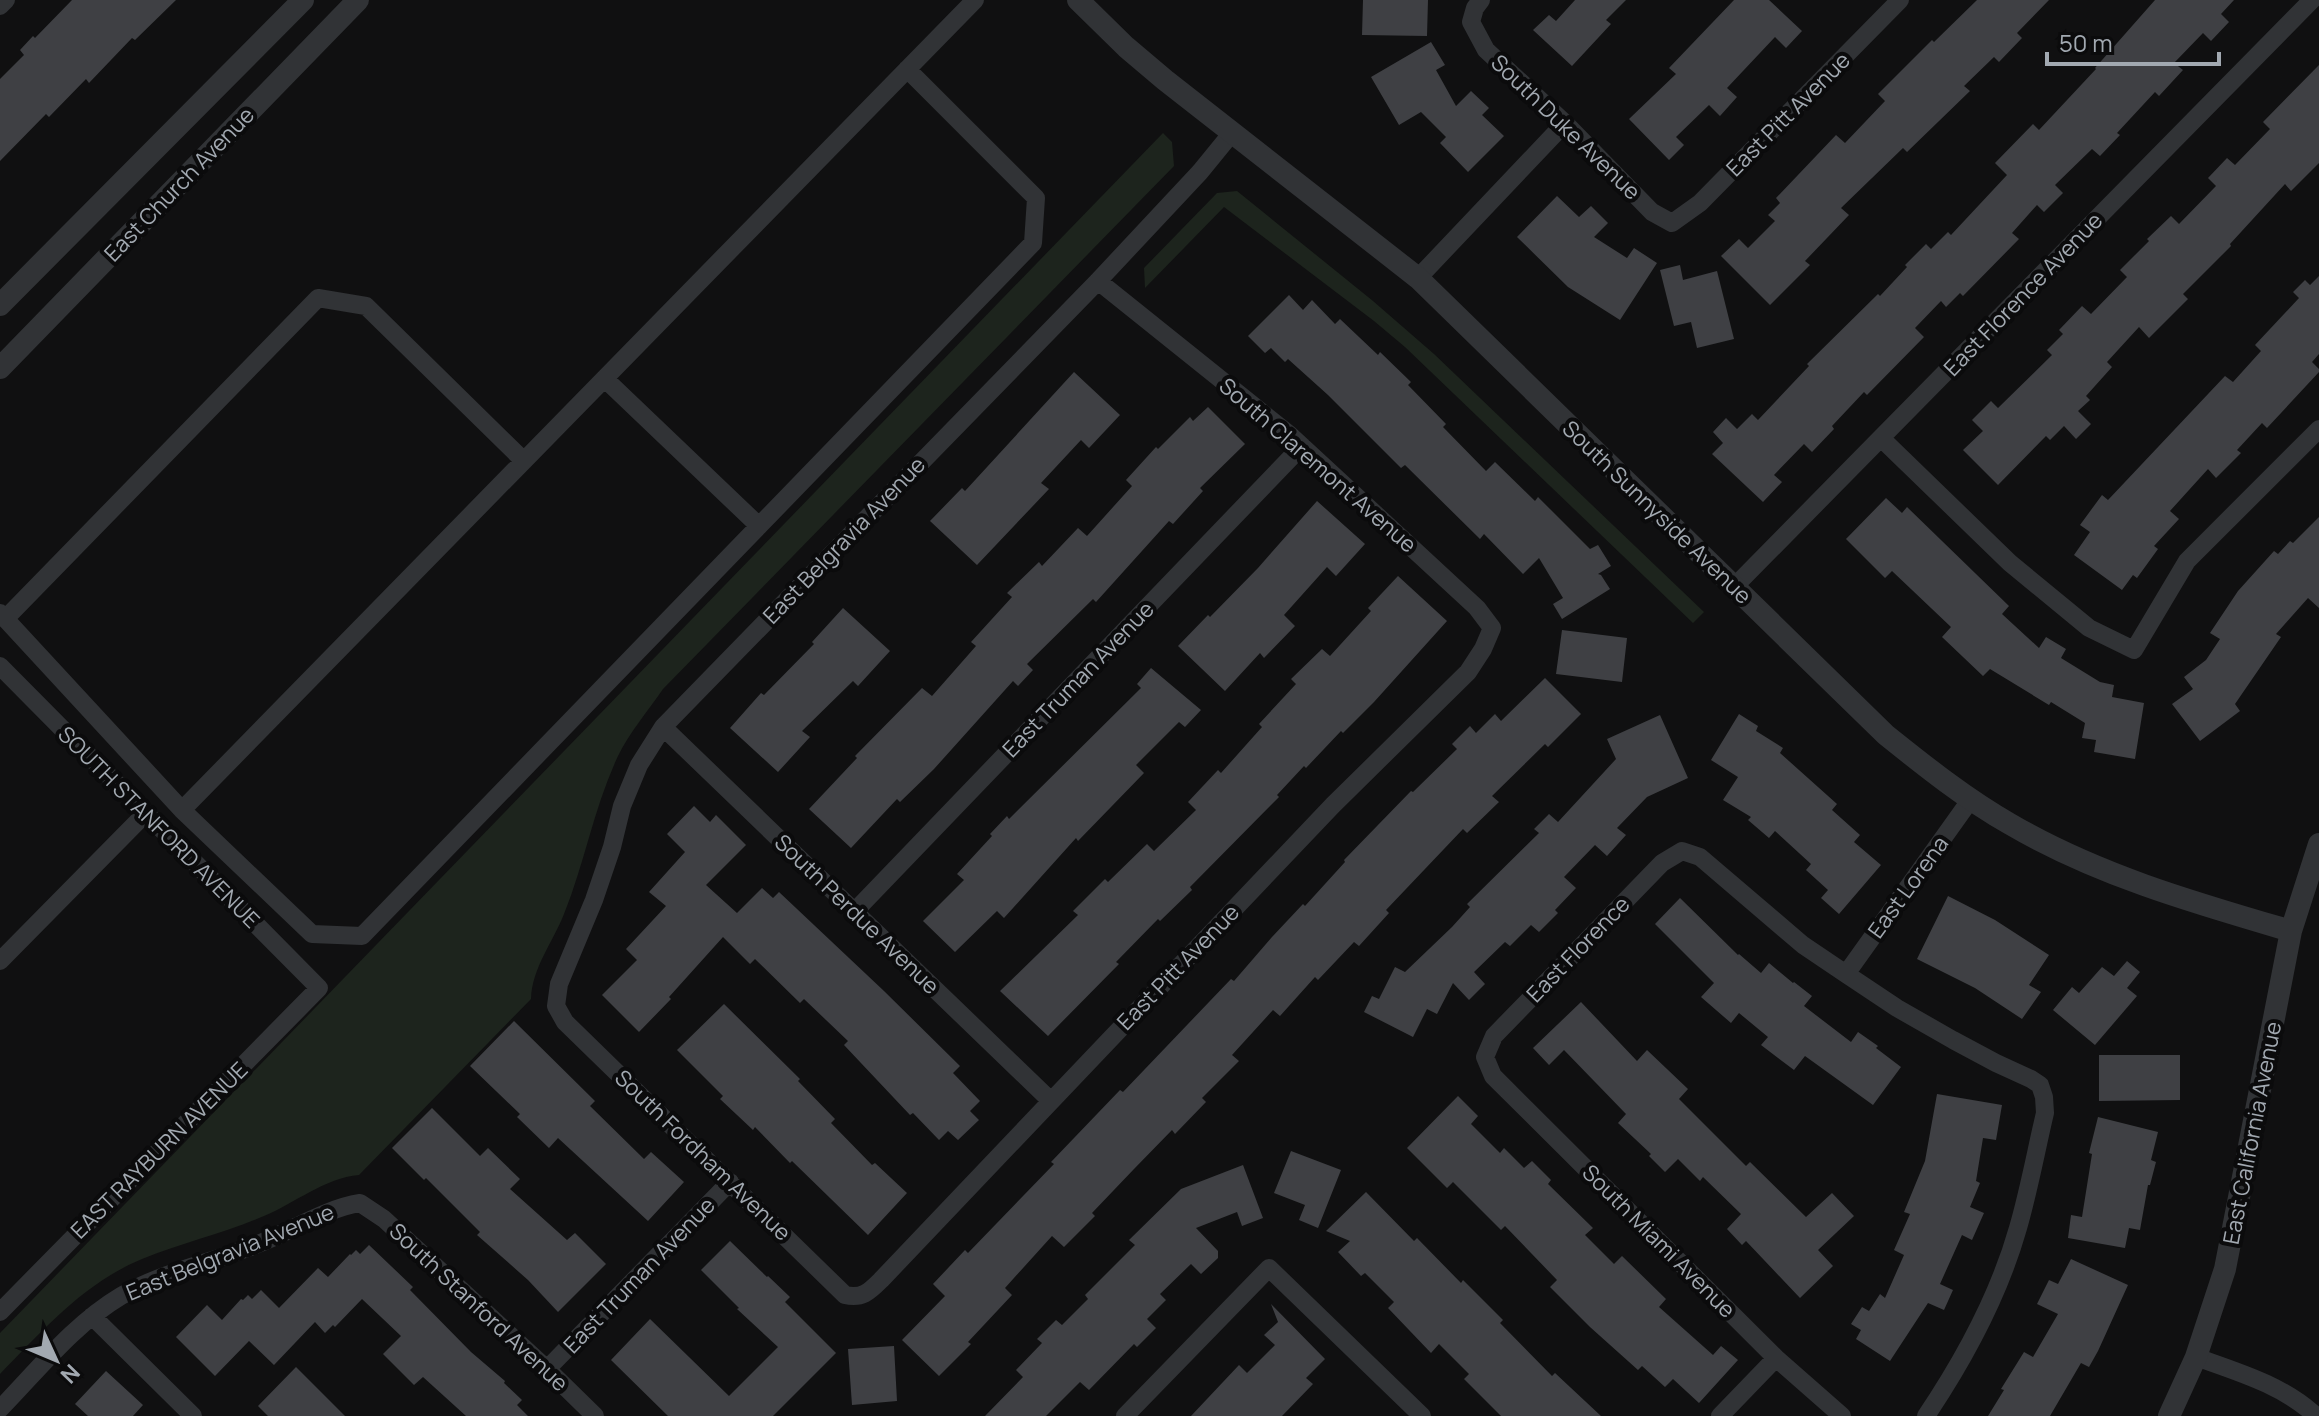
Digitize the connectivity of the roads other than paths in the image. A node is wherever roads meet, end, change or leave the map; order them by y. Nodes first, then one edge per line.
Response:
1 (6, 0) edge
2 (303, 0) edge
3 (358, 0) edge
4 (975, 0) edge
5 (1078, 0) edge
6 (1481, 0) edge
7 (1900, 0) edge
8 (2312, 0) edge
9 (0, 6) edge
10 (907, 69) junction
11 (1565, 123) junction
12 (1231, 134) junction
13 (1672, 223) joint
14 (1418, 278) junction
15 (1098, 281) junction
16 (0, 305) edge
17 (0, 368) edge
18 (605, 379) junction
19 (2319, 429) edge
20 (1881, 438) junction
21 (1302, 446) junction
22 (524, 461) junction
23 (759, 526) junction
24 (1734, 587) junction
25 (3, 616) edge
26 (1492, 628) joint
27 (0, 666) edge
28 (663, 727) junction
29 (1971, 799) junction
30 (182, 810) junction
31 (146, 813) junction
32 (2319, 844) edge
33 (855, 911) junction
34 (2291, 931) junction
35 (0, 961) edge
36 (1846, 974) junction
37 (319, 988) joint
38 (556, 1006) joint
39 (1485, 1057) joint
40 (1051, 1101) junction
41 (730, 1182) junction
42 (360, 1203) joint
43 (856, 1298) joint
44 (0, 1312) edge
45 (92, 1316) junction
46 (2196, 1357) junction
47 (1776, 1358) junction
48 (547, 1369) junction
49 (0, 1409) edge
50 (193, 1416) edge
51 (595, 1416) edge
52 (1125, 1416) edge
53 (1422, 1416) edge
54 (1720, 1416) edge
55 (1842, 1416) edge
56 (1926, 1416) edge
57 (2169, 1416) edge
58 (2316, 1416) edge

1 - 9 street
2 - 16 street, East Church Avenue
3 - 17 street, East Church Avenue
4 - 10 street
5 - 12 street, South Sunnyside Avenue
6 - 11 street, South Duke Avenue
7 - 13 street, East Pitt Avenue
8 - 20 street, East Florence Avenue
10 - 18 street
10 - 23 street
11 - 13 street, South Duke Avenue
11 - 14 street
12 - 14 street, South Sunnyside Avenue
12 - 15 street, East Belgravia Avenue
14 - 24 street, South Sunnyside Avenue
15 - 21 street, South Claremont Avenue
15 - 28 street, East Belgravia Avenue
18 - 22 street
18 - 23 street
19 - 20 street
20 - 24 street, East Florence Avenue
21 - 26 street, South Claremont Avenue
21 - 33 street, East Truman Avenue
22 - 25 street
22 - 30 street
23 - 30 street
24 - 29 street, South Sunnyside Avenue
25 - 30 street
26 - 40 street, East Pitt Avenue
27 - 31 street, SOUTH STANFORD AVENUE
28 - 33 street, South Perdue Avenue
28 - 38 street, East Belgravia Avenue
29 - 34 street, South Sunnyside Avenue
29 - 36 street, East Lorena
31 - 35 street
31 - 37 street, SOUTH STANFORD AVENUE
32 - 34 street, East California Avenue
33 - 40 street, South Perdue Avenue
34 - 46 street, East California Avenue
36 - 39 street, East Florence
36 - 56 street
37 - 44 street, EAST RAYBURN AVENUE
38 - 41 street, South Fordham Avenue
39 - 47 street, South Miami Avenue
40 - 43 street, East Pitt Avenue
41 - 43 street, South Fordham Avenue
41 - 48 street, East Truman Avenue
42 - 45 street, East Belgravia Avenue
42 - 48 street, South Stanford Avenue
45 - 49 street, East Belgravia Avenue
45 - 50 street
46 - 57 street, East California Avenue
46 - 58 street
47 - 54 street
47 - 55 street, South Miami Avenue
48 - 51 street, South Stanford Avenue
52 - 53 street

